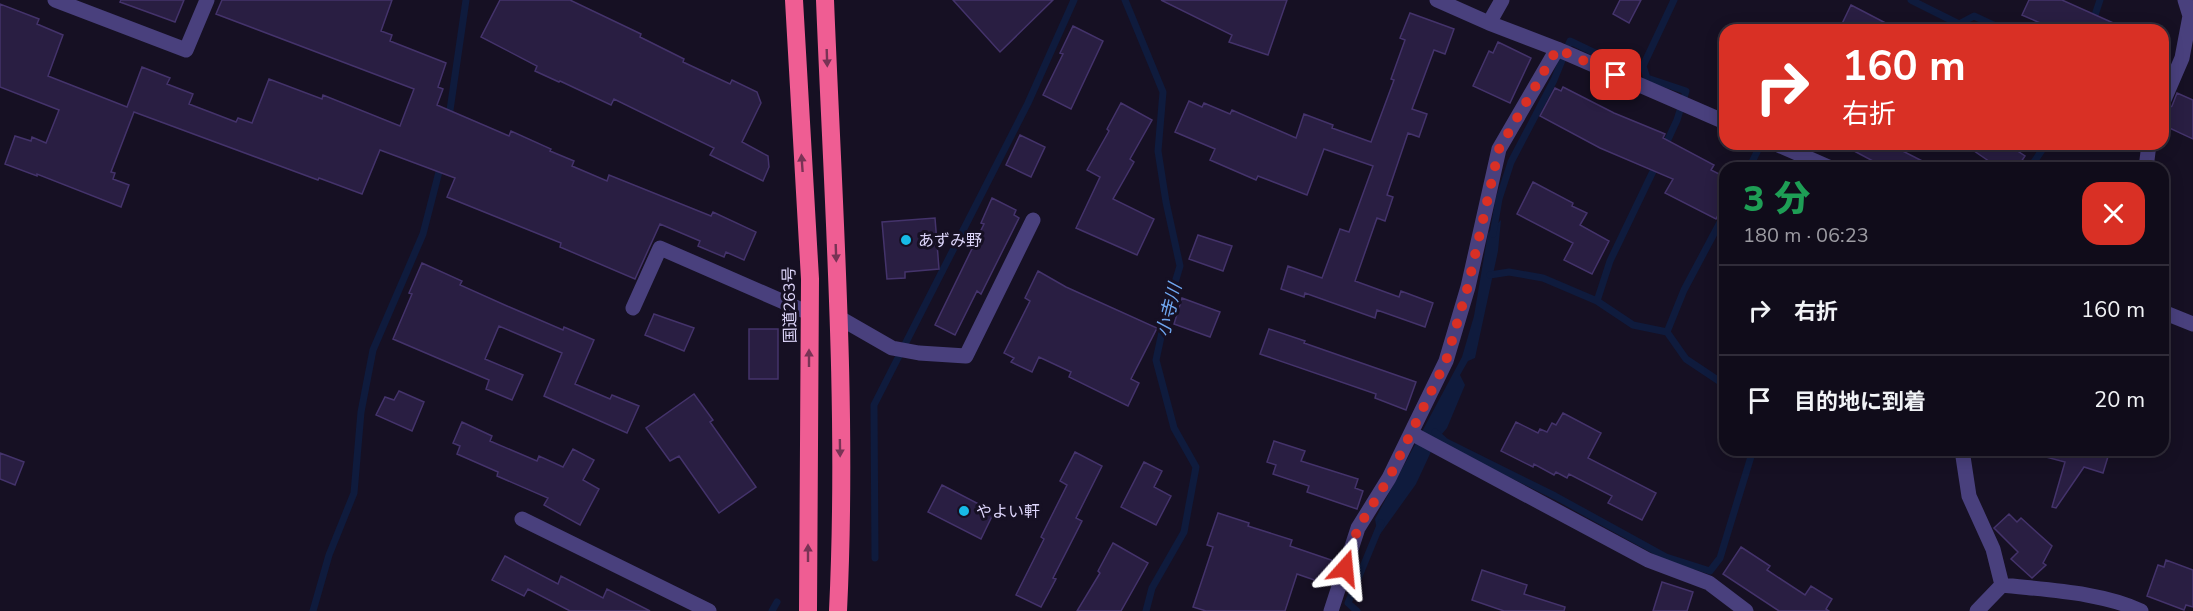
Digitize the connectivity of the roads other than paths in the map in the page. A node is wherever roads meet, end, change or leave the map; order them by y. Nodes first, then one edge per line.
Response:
1 (55, 0) edge
2 (207, 0) edge
3 (794, 0) edge
4 (825, 0) edge
5 (1437, 0) edge
6 (1502, 0) edge
7 (2186, 0) edge
8 (1489, 23) junction
9 (1557, 49) junction
10 (2169, 88) edge
11 (1719, 120) edge
12 (1790, 150) edge
13 (1817, 162) edge
14 (1033, 220) dead end
15 (2193, 307) edge
16 (633, 308) dead end
17 (809, 313) junction
18 (2169, 314) edge
19 (838, 317) junction
20 (2189, 322) edge
21 (1411, 433) junction
22 (1963, 456) edge
23 (522, 519) dead end
24 (2002, 585) junction
25 (1333, 610) edge
26 (709, 611) edge
27 (808, 611) edge
28 (838, 611) edge
29 (1746, 611) edge
30 (1977, 611) edge
31 (2141, 611) edge

1 - 2 street
17 -> 3 highway, 国道263号
4 -> 19 highway
5 - 8 street
6 - 8 street
7 - 10 street
8 - 9 street
9 - 11 street
9 - 21 street
12 - 13 street
14 - 19 street
15 - 20 street
16 - 17 street
27 -> 17 highway, 国道263号
18 - 20 street
19 -> 28 highway
21 - 25 street
21 - 29 street
22 - 24 street
23 - 26 street
24 - 30 street
24 - 31 street

